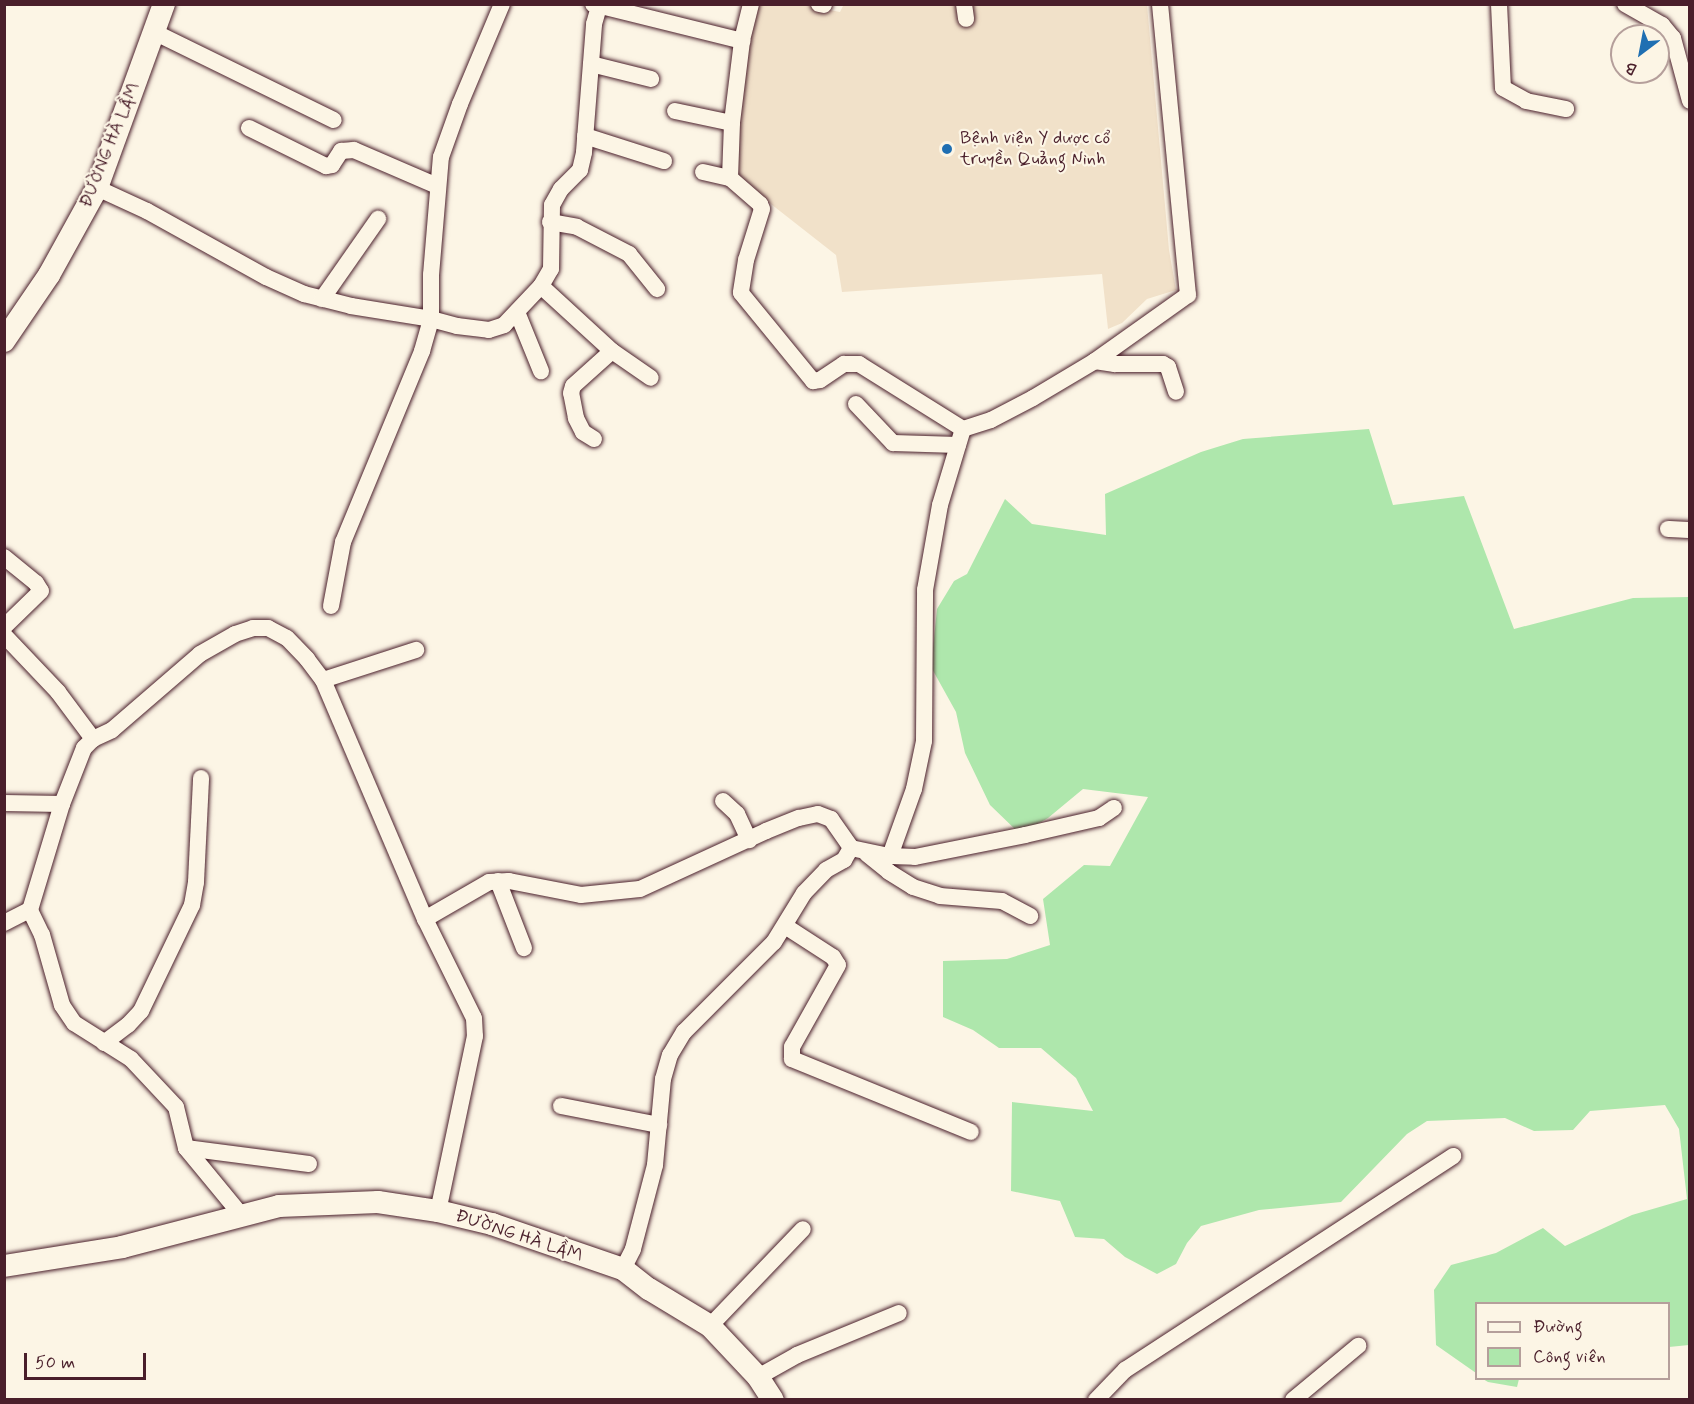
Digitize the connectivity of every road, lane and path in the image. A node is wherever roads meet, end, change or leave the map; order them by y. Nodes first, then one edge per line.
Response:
1 (164, 4) edge
2 (502, 4) edge
3 (751, 4) edge
4 (1160, 4) edge
5 (1499, 4) edge
6 (1625, 4) edge
7 (601, 5) edge
8 (154, 32) junction
9 (742, 41) junction
10 (591, 64) junction
11 (651, 79) dead end
12 (1689, 101) edge
13 (1566, 110) dead end
14 (675, 111) dead end
15 (334, 120) dead end
16 (732, 123) junction
17 (249, 128) dead end
18 (585, 136) junction
19 (664, 161) dead end
20 (703, 172) dead end
21 (730, 178) junction
22 (437, 186) junction
23 (97, 188) junction
24 (378, 219) dead end
25 (550, 222) junction
26 (541, 286) junction
27 (657, 289) dead end
28 (322, 299) junction
29 (517, 312) junction
30 (431, 319) junction
31 (4, 341) edge
32 (612, 351) junction
33 (1095, 361) junction
34 (541, 371) dead end
35 (651, 378) dead end
36 (1176, 392) dead end
37 (855, 404) dead end
38 (961, 437) junction
39 (594, 439) dead end
40 (1668, 529) dead end
41 (1689, 530) edge
42 (4, 557) edge
43 (331, 606) dead end
44 (4, 627) edge
45 (4, 635) edge
46 (416, 650) dead end
47 (323, 680) junction
48 (93, 739) junction
49 (201, 778) dead end
50 (723, 801) dead end
51 (4, 803) edge
52 (62, 804) junction
53 (1114, 808) dead end
54 (749, 840) junction
55 (859, 851) junction
56 (890, 856) junction
57 (498, 881) junction
58 (30, 910) junction
59 (1030, 916) dead end
60 (425, 919) junction
61 (4, 923) edge
62 (786, 926) junction
63 (524, 948) dead end
64 (105, 1043) junction
65 (561, 1106) dead end
66 (659, 1125) junction
67 (971, 1132) dead end
68 (186, 1148) junction
69 (1453, 1156) dead end
70 (309, 1164) dead end
71 (438, 1210) junction
72 (242, 1216) junction
73 (803, 1229) dead end
74 (4, 1266) edge
75 (622, 1269) junction
76 (899, 1313) dead end
77 (710, 1326) junction
78 (1358, 1346) dead end
79 (758, 1377) junction
80 (773, 1400) edge
81 (1096, 1400) edge
82 (1293, 1400) edge

1 - 8 main road, ĐƯỜNG HÀ LẦM
2 - 22 street
3 - 9 street
4 - 33 street
5 - 13 street
6 - 12 street
7 - 9 street
7 - 10 street
8 - 15 street
8 - 23 main road, ĐƯỜNG HÀ LẦM
9 - 16 street
10 - 11 street
10 - 18 street
14 - 16 street
16 - 21 street
17 - 22 street
18 - 19 street
18 - 25 street
20 - 21 street
21 - 38 street
22 - 30 street
23 - 28 street
23 - 31 main road, ĐƯỜNG HÀ LẦM
24 - 28 street
25 - 26 street
25 - 27 street
26 - 29 street
26 - 32 street
28 - 30 street
29 - 30 street
29 - 34 street
30 - 43 street
32 - 35 street
32 - 39 street
33 - 36 street
33 - 38 street
37 - 38 street
38 - 56 street
40 - 41 street
42 - 44 street
45 - 48 street
46 - 47 street
47 - 48 street
47 - 60 street
48 - 52 street
49 - 64 street
50 - 54 street
51 - 52 street
52 - 58 street
53 - 56 street
54 - 55 street
54 - 57 street
55 - 56 street
55 - 59 street
55 - 62 street
57 - 60 street
57 - 63 street
58 - 61 street
58 - 64 street
60 - 71 street
62 - 66 street
62 - 67 street
64 - 68 street
65 - 66 street
66 - 75 street
68 - 70 street
68 - 72 street
69 - 81 street
71 - 72 main road, ĐƯỜNG HÀ LẦM
71 - 75 main road, ĐƯỜNG HÀ LẦM
72 - 74 main road, ĐƯỜNG HÀ LẦM
73 - 77 street
75 - 77 main road, ĐƯỜNG HÀ LẦM
76 - 79 street
77 - 79 main road, ĐƯỜNG HÀ LẦM
78 - 82 street
79 - 80 main road, ĐƯỜNG HÀ LẦM

